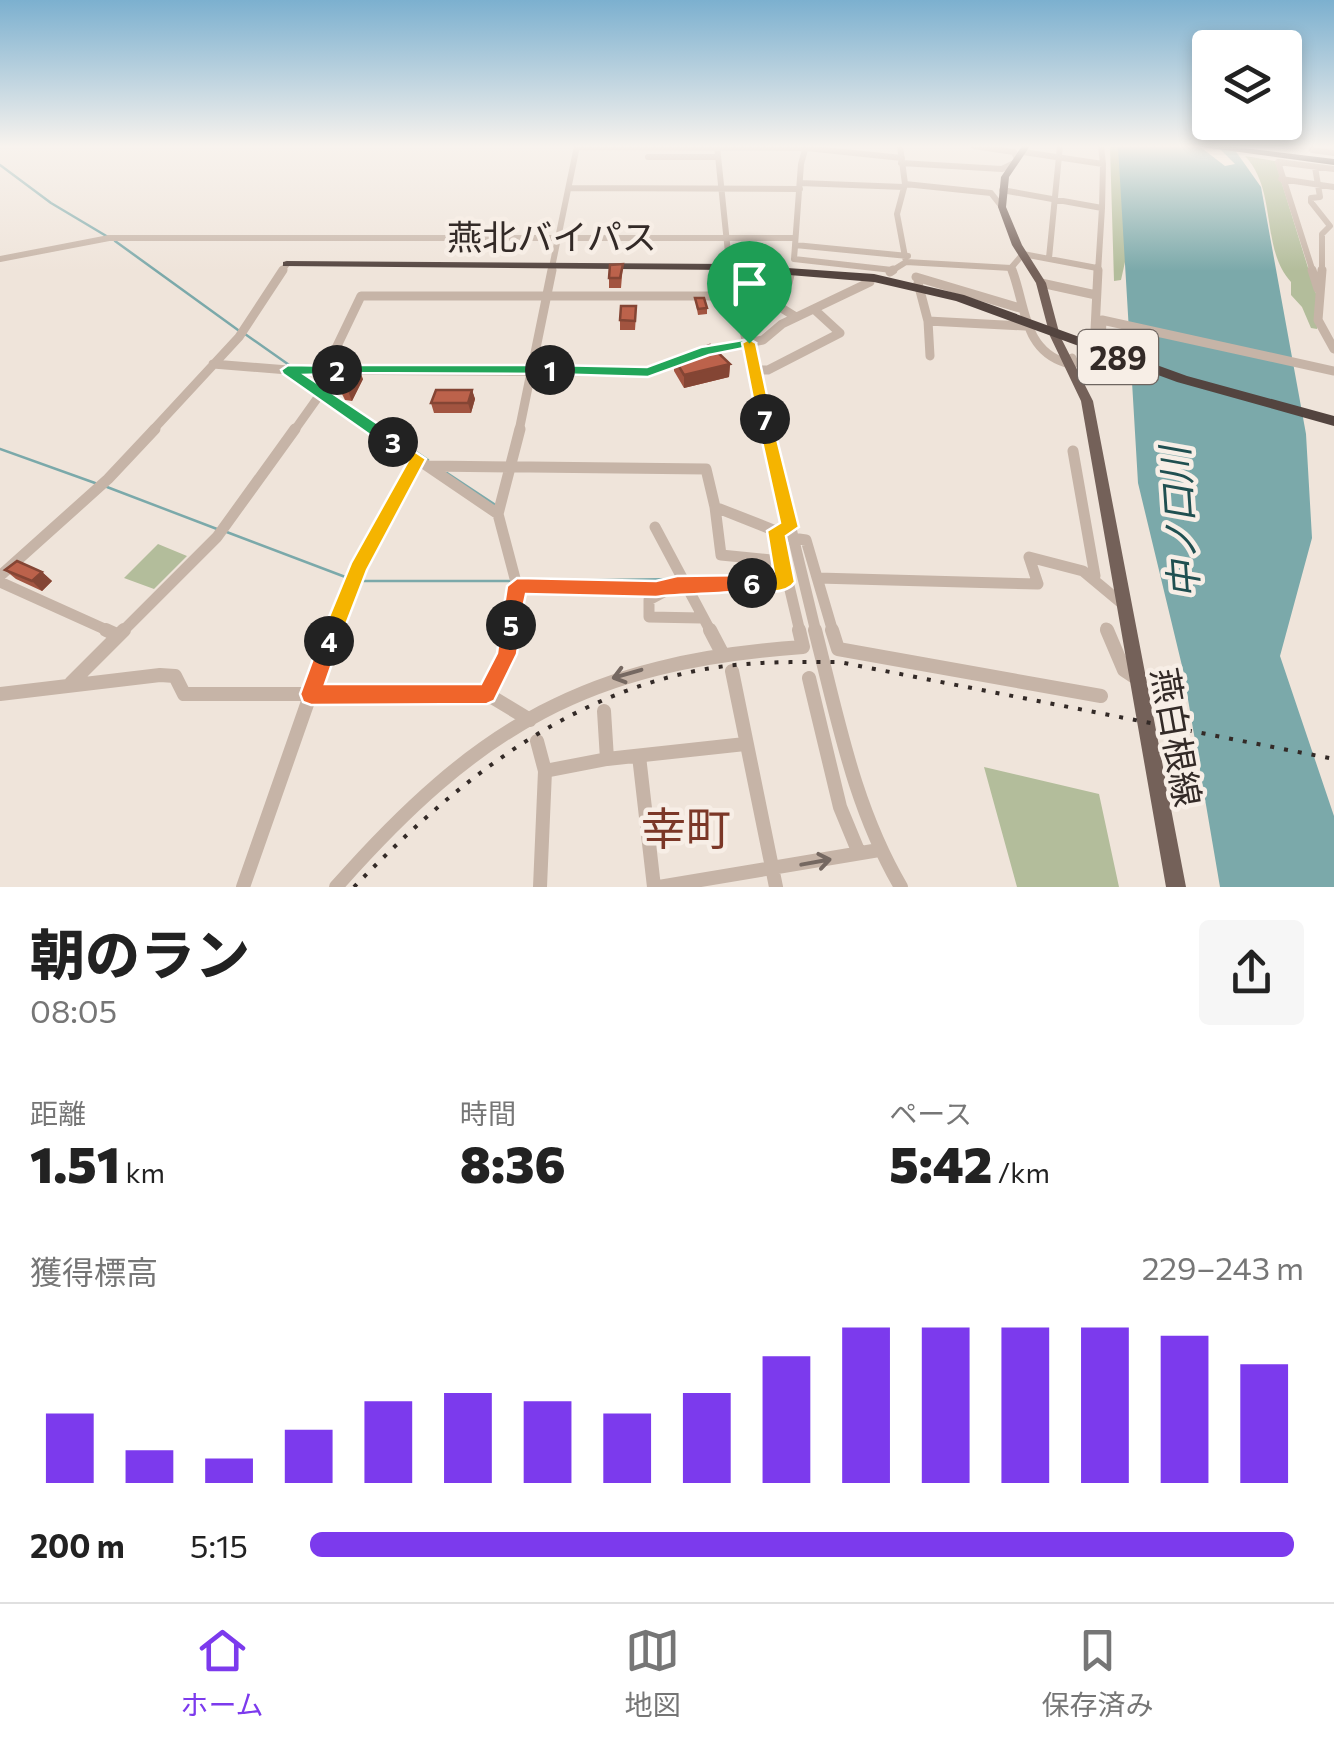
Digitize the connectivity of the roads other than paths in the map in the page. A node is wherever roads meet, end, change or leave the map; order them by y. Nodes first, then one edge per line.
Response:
1 (745, 187) edge
2 (800, 187) edge
3 (904, 187) edge
4 (921, 187) edge
5 (1054, 187) edge
6 (1102, 187) edge
7 (1284, 187) edge
8 (1319, 187) edge
9 (568, 188) joint
10 (721, 188) junction
11 (1002, 190) joint
12 (1053, 199) junction
13 (1002, 207) junction
14 (1102, 208) junction
15 (1329, 230) edge
16 (558, 237) junction
17 (726, 238) junction
18 (794, 242) junction
19 (1023, 254) junction
20 (0, 258) edge
21 (1050, 258) junction
22 (909, 260) junction
23 (288, 264) joint
24 (552, 264) junction
25 (729, 267) junction
26 (1010, 268) junction
27 (1098, 268) junction
28 (790, 275) dead end
29 (911, 280) junction
30 (870, 282) dead end
31 (1041, 283) junction
32 (736, 294) junction
33 (1096, 296) junction
34 (544, 297) junction
35 (760, 298) junction
36 (1322, 300) junction
37 (1023, 309) junction
38 (816, 311) junction
39 (796, 318) junction
40 (928, 322) junction
41 (1025, 326) junction
42 (749, 343) junction
43 (1334, 349) edge
44 (930, 356) dead end
45 (1067, 359) junction
46 (213, 364) junction
47 (530, 369) junction
48 (288, 370) junction
49 (326, 370) junction
50 (755, 370) junction
51 (1331, 370) edge
52 (321, 393) junction
53 (1334, 421) edge
54 (1073, 451) dead end
55 (423, 463) junction
56 (512, 466) junction
57 (715, 507) junction
58 (498, 514) junction
59 (655, 528) dead end
60 (786, 532) junction
61 (782, 561) junction
62 (1095, 576) junction
63 (818, 578) junction
64 (0, 579) edge
65 (786, 582) junction
66 (681, 584) junction
67 (517, 586) junction
68 (1126, 607) junction
69 (701, 618) junction
70 (1106, 628) dead end
71 (116, 635) junction
72 (729, 658) junction
73 (809, 678) dead end
74 (1136, 678) junction
75 (70, 684) junction
76 (0, 694) edge
77 (311, 694) junction
78 (487, 694) junction
79 (1100, 696) dead end
80 (604, 711) dead end
81 (530, 720) junction
82 (537, 741) dead end
83 (745, 744) junction
84 (638, 756) junction
85 (606, 759) junction
86 (546, 771) junction
87 (879, 850) junction
88 (859, 854) junction
89 (772, 869) junction
90 (244, 887) edge
91 (336, 887) edge
92 (540, 887) edge
93 (656, 887) edge
94 (776, 887) edge
95 (901, 887) edge
96 (1176, 887) edge

1 - 10 street
2 - 18 street
3 - 22 street
4 - 13 street
5 - 12 street
6 - 14 street
7 - 36 street
8 - 15 street
9 - 10 street
9 - 16 street
10 - 17 street
11 - 12 street
11 - 13 main road, 燕白根線
12 - 14 street
12 - 21 street
13 - 19 main road, 燕白根線
14 - 27 street
15 - 36 street
16 - 17 street
16 - 20 street
16 - 24 street
17 - 18 street
17 - 25 street
18 - 22 street
18 - 22 street
19 - 21 street
19 - 26 street
19 - 31 main road, 燕白根線
21 - 27 street
22 - 26 street
22 - 29 street
23 - 24 highway, 燕北バイパス / 289
23 - 46 street
24 - 25 highway, 燕北バイパス / 289
24 - 34 street
25 - 29 highway, 燕北バイパス / 289
25 - 32 street
26 - 37 street
27 - 33 street
28 - 35 street
29 - 37 street
29 - 40 street
29 - 53 highway, 燕北バイパス / 289
30 - 38 street
31 - 33 street
31 - 45 main road, 燕白根線
32 - 34 street
32 - 35 street
32 - 42 street
33 - 45 street
34 - 47 street
34 - 49 street
35 - 39 street
36 - 43 street
37 - 41 street
38 - 39 street
38 - 50 street
39 - 42 street
40 - 41 street
40 - 44 street
41 - 45 street
42 - 47 street
42 - 50 street
45 - 51 street
45 - 68 main road, 燕白根線
46 - 48 street
46 - 64 street
47 - 49 street
47 - 56 street
48 - 49 street
48 - 52 street
50 - 60 street
52 - 55 street
52 - 71 street
54 - 62 street
55 - 56 street
55 - 58 street
55 - 77 street
56 - 57 street
56 - 58 street
57 - 60 street
57 - 61 street
58 - 67 street
59 - 66 street
60 - 61 street
60 - 63 street
60 - 87 street
61 - 65 street
62 - 63 street
62 - 68 street
63 - 79 street
64 - 71 street
65 - 66 street
65 - 72 street
66 - 67 street
66 - 69 street
66 - 69 street
67 - 78 street
68 - 74 main road, 燕白根線
69 - 72 street
70 - 74 street
71 - 75 street
72 -> 81 street
72 - 83 street
73 - 88 street
74 - 96 main road, 燕白根線
75 - 76 street
75 - 77 street
77 - 78 street
77 - 90 street
78 - 81 street
80 - 85 street
81 - 91 street
82 - 86 street
83 - 84 street
83 - 89 street
84 - 85 street
84 - 93 street
85 - 86 street
86 - 92 street
87 - 88 street
87 - 95 street
89 -> 88 street
89 - 93 street
89 - 94 street

